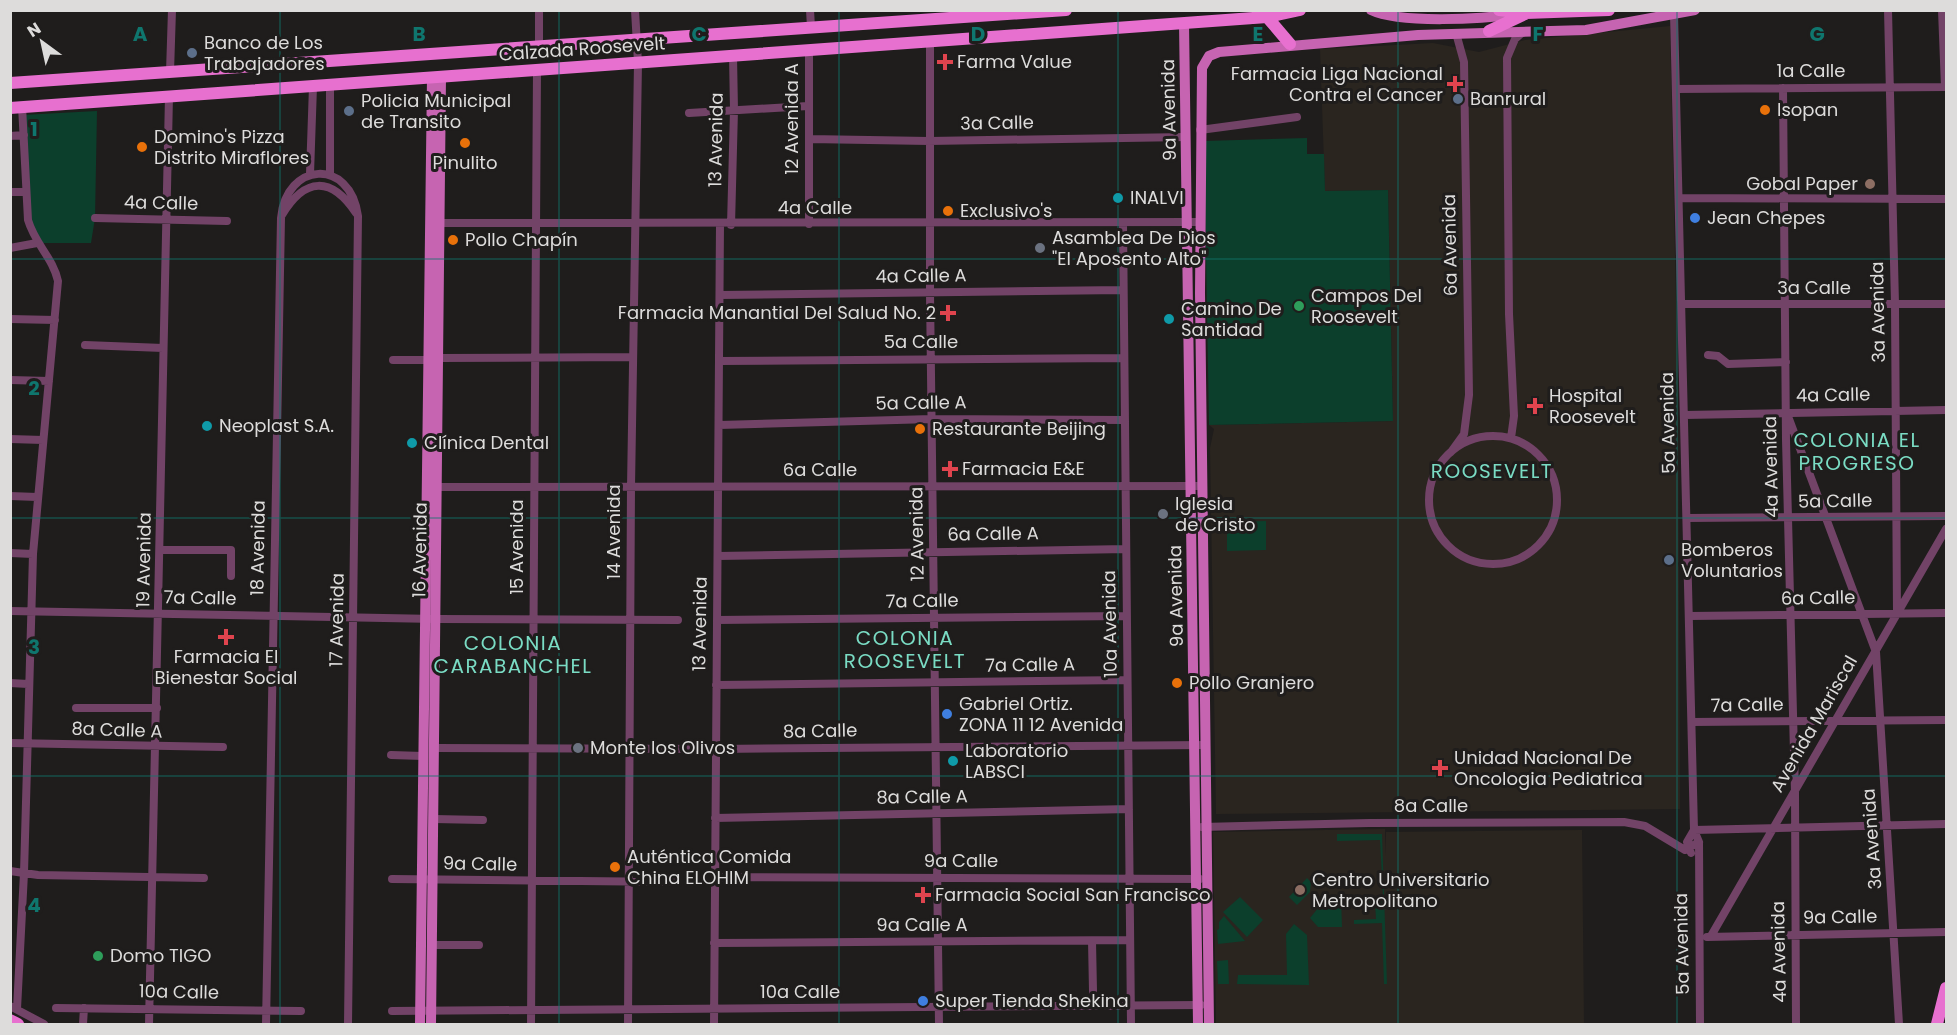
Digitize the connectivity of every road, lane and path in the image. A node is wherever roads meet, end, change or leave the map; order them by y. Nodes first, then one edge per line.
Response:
1 (172, 10) edge
2 (539, 10) edge
3 (635, 10) edge
4 (810, 10) edge
5 (1066, 10) edge
6 (1300, 10) edge
7 (1371, 10) edge
8 (1499, 10) edge
9 (1609, 10) edge
10 (1695, 10) edge
11 (1888, 10) edge
12 (1942, 10) edge
13 (1061, 11) edge
14 (1526, 13) junction
15 (1674, 14) junction
16 (933, 15) edge
17 (1267, 17) junction
18 (1445, 18) junction
19 (1184, 23) junction
20 (811, 27) junction
21 (1490, 31) junction
22 (1523, 32) junction
23 (1456, 33) junction
24 (636, 39) junction
25 (930, 43) junction
26 (1290, 44) junction
27 (539, 45) junction
28 (809, 51) junction
29 (733, 56) junction
30 (638, 63) junction
31 (537, 70) junction
32 (170, 72) junction
33 (436, 77) junction
34 (10, 83) edge
35 (330, 85) junction
36 (313, 86) junction
37 (1891, 87) junction
38 (1946, 87) edge
39 (1783, 88) junction
40 (1676, 89) junction
41 (169, 96) junction
42 (808, 106) junction
43 (16, 107) edge
44 (734, 110) junction
45 (689, 113) dead end
46 (1297, 117) dead end
47 (1200, 130) junction
48 (24, 135) junction
49 (10, 136) edge
50 (1186, 137) junction
51 (809, 139) junction
52 (929, 141) junction
53 (310, 174) junction
54 (330, 175) junction
55 (10, 192) edge
56 (26, 192) junction
57 (1679, 198) junction
58 (1784, 198) junction
59 (1893, 199) junction
60 (1947, 199) edge
61 (358, 216) junction
62 (95, 218) dead end
63 (280, 218) junction
64 (169, 220) junction
65 (227, 221) dead end
66 (1187, 222) junction
67 (1200, 222) junction
68 (435, 223) junction
69 (1123, 223) junction
70 (536, 224) junction
71 (809, 224) junction
72 (930, 224) junction
73 (634, 225) junction
74 (720, 225) junction
75 (731, 225) junction
76 (37, 243) junction
77 (10, 248) edge
78 (1123, 290) junction
79 (930, 293) junction
80 (720, 295) junction
81 (1682, 304) junction
82 (1786, 304) junction
83 (1895, 304) junction
84 (1947, 304) edge
85 (10, 319) edge
86 (55, 320) junction
87 (85, 345) dead end
88 (163, 348) junction
89 (1708, 355) dead end
90 (535, 356) junction
91 (633, 357) junction
92 (931, 358) junction
93 (1124, 358) junction
94 (434, 359) junction
95 (393, 360) dead end
96 (719, 361) junction
97 (1786, 362) junction
98 (10, 380) edge
99 (49, 381) junction
100 (1947, 410) edge
101 (1896, 411) junction
102 (1786, 413) junction
103 (1685, 415) junction
104 (932, 419) junction
105 (1125, 420) junction
106 (718, 424) junction
107 (1510, 438) junction
108 (10, 439) edge
109 (43, 440) junction
110 (1451, 452) junction
111 (1125, 486) junction
112 (1203, 486) junction
113 (438, 487) junction
114 (534, 487) junction
115 (631, 487) junction
116 (718, 487) junction
117 (933, 487) junction
118 (1191, 487) junction
119 (10, 496) edge
120 (37, 497) junction
121 (1947, 516) edge
122 (1896, 517) junction
123 (1687, 518) junction
124 (1789, 518) junction
125 (1825, 519) junction
126 (1947, 529) edge
127 (160, 549) junction
128 (1126, 549) junction
129 (933, 552) junction
130 (10, 554) edge
131 (33, 554) junction
132 (717, 556) junction
133 (231, 576) dead end
134 (10, 611) edge
135 (31, 612) junction
136 (1947, 613) edge
137 (159, 614) junction
138 (1862, 614) junction
139 (1897, 614) junction
140 (273, 615) junction
141 (1789, 615) junction
142 (1126, 616) junction
143 (1690, 616) junction
144 (354, 617) junction
145 (934, 618) junction
146 (424, 619) junction
147 (436, 619) junction
148 (533, 620) junction
149 (630, 620) junction
150 (678, 620) dead end
151 (717, 620) junction
152 (1876, 652) junction
153 (1127, 680) junction
154 (935, 682) junction
155 (10, 683) edge
156 (28, 684) junction
157 (716, 685) junction
158 (76, 708) dead end
159 (157, 708) junction
160 (1880, 720) junction
161 (1947, 720) edge
162 (1792, 721) junction
163 (1836, 721) junction
164 (1692, 722) junction
165 (10, 743) edge
166 (26, 743) junction
167 (936, 746) junction
168 (1128, 746) junction
169 (1200, 746) junction
170 (157, 747) junction
171 (223, 747) dead end
172 (435, 748) junction
173 (532, 748) junction
174 (630, 749) junction
175 (716, 749) junction
176 (391, 755) dead end
177 (423, 756) junction
178 (1795, 792) junction
179 (1129, 809) junction
180 (937, 813) junction
181 (715, 818) junction
182 (434, 819) junction
183 (483, 820) dead end
184 (1947, 824) edge
185 (1887, 826) junction
186 (1201, 827) junction
187 (1794, 828) junction
188 (1773, 829) junction
189 (1691, 834) junction
190 (1664, 837) junction
191 (1699, 842) junction
192 (1689, 850) junction
193 (1698, 862) junction
194 (10, 871) edge
195 (24, 873) junction
196 (715, 877) junction
197 (152, 878) junction
198 (204, 878) dead end
199 (938, 878) junction
200 (392, 879) dead end
201 (428, 879) junction
202 (1129, 879) junction
203 (1201, 879) junction
204 (531, 881) junction
205 (629, 882) junction
206 (676, 882) dead end
207 (1947, 932) edge
208 (1895, 933) junction
209 (1795, 935) junction
210 (1711, 936) junction
211 (1698, 938) junction
212 (1130, 940) junction
213 (938, 941) junction
214 (1092, 941) junction
215 (714, 943) junction
216 (432, 945) junction
217 (479, 945) dead end
218 (1947, 988) edge
219 (1093, 991) dead end
220 (1203, 1005) junction
221 (1131, 1006) junction
222 (149, 1007) junction
223 (56, 1008) dead end
224 (84, 1008) junction
225 (939, 1008) junction
226 (714, 1009) junction
227 (266, 1010) junction
228 (530, 1010) junction
229 (628, 1010) junction
230 (301, 1011) dead end
231 (392, 1011) dead end
232 (426, 1011) junction
233 (13, 1012) edge
234 (18, 1024) edge
235 (44, 1024) edge
236 (83, 1024) edge
237 (149, 1024) edge
238 (266, 1024) edge
239 (348, 1024) edge
240 (420, 1024) edge
241 (431, 1024) edge
242 (531, 1024) edge
243 (628, 1024) edge
244 (714, 1024) edge
245 (939, 1024) edge
246 (1131, 1024) edge
247 (1198, 1024) edge
248 (1209, 1024) edge
249 (1700, 1024) edge
250 (1796, 1024) edge
251 (1899, 1024) edge
252 (1937, 1024) edge

1 - 32 street
2 - 27 street
3 - 24 street
4 - 20 street
5 - 13 highway, Calzada Roosevelt
6 - 17 highway, Calzada Roosevelt
7 - 18 main road
8 - 14 highway
9 - 14 highway
10 - 15 main road
11 - 37 street, 3a Avenida
12 - 38 street
13 - 16 highway, Calzada Roosevelt
14 - 18 main road
14 - 21 highway
15 - 22 main road
15 - 40 street, 5a Avenida
16 - 20 highway, Calzada Roosevelt
17 - 19 highway, Calzada Roosevelt
17 - 26 highway
18 - 23 main road
19 - 25 highway, Calzada Roosevelt
19 - 50 main road, 9a Avenida
20 - 24 highway, Calzada Roosevelt
21 - 22 main road
21 - 23 main road
22 - 107 street
23 - 26 main road
23 - 110 street, 6a Avenida
24 - 27 highway, Calzada Roosevelt
24 - 30 street, 14 Avenida
25 - 28 highway, Calzada Roosevelt
25 - 52 street, 12 Avenida
26 - 47 main road, 9a Avenida
27 - 32 highway, Calzada Roosevelt
28 - 29 highway, Calzada Roosevelt
28 - 42 street, 12 Avenida A
29 - 30 highway, Calzada Roosevelt
29 - 44 street, 13 Avenida
30 - 31 highway, Calzada Roosevelt
30 - 73 street, 14 Avenida
31 - 33 highway, Calzada Roosevelt
31 - 70 street, 15 Avenida
32 - 34 highway, Calzada Roosevelt
33 - 35 highway, Calzada Roosevelt
33 - 68 main road, 16 Avenida
35 - 36 highway, Calzada Roosevelt
35 - 54 street
36 - 41 highway, Calzada Roosevelt
36 - 53 street
37 - 38 street, 1a Calle
37 - 39 street, 1a Calle
37 - 59 street, 3a Avenida
39 - 40 street, 1a Calle
39 - 58 street, 4a Avenida
40 - 57 street, 5a Avenida
41 - 43 highway, Calzada Roosevelt
41 - 64 street, 19 Avenida
42 - 44 street
42 - 51 street, 12 Avenida A
43 - 48 street
44 - 45 street
44 - 75 street, 13 Avenida
46 - 47 street
47 - 67 main road, 9a Avenida
48 - 49 street
48 - 56 street
50 - 52 street, 3a Calle
50 - 66 main road, 9a Avenida
51 - 52 street, 3a Calle
51 - 71 street, 12 Avenida A
52 - 72 street, 12 Avenida
53 - 54 street
53 - 63 street, 18 Avenida
54 - 61 street, 17 Avenida
55 - 56 street
56 - 76 street
57 - 58 street
57 - 81 street, 5a Avenida
58 - 59 street
58 - 82 street, 4a Avenida
59 - 60 street
59 - 83 street, 3a Avenida
61 - 63 street
61 - 144 street, 17 Avenida
62 - 64 street, 4a Calle
63 - 140 street, 18 Avenida
64 - 65 street, 4a Calle
64 - 88 street, 19 Avenida
66 - 67 street, 4a Calle
66 - 69 street, 4a Calle
66 - 118 main road, 9a Avenida
67 - 112 main road, 9a Avenida
68 - 70 street, 4a Calle
68 - 94 main road, 16 Avenida
69 - 72 street, 4a Calle
69 - 78 street, 10a Avenida
70 - 73 street, 4a Calle
70 - 90 street, 15 Avenida
71 - 72 street, 4a Calle
71 - 75 street, 4a Calle
72 - 79 street, 12 Avenida
73 - 74 street, 4a Calle
73 - 91 street, 14 Avenida
74 - 75 street, 4a Calle
74 - 80 street, 13 Avenida
76 - 77 street
76 - 86 street
78 - 79 street, 4a Calle A
78 - 93 street, 10a Avenida
79 - 80 street, 4a Calle A
79 - 92 street, 12 Avenida
80 - 96 street, 13 Avenida
81 - 82 street, 3a Calle
81 - 103 street, 5a Avenida
82 - 83 street, 3a Calle
82 - 97 street, 4a Avenida
83 - 84 street, 3a Calle
83 - 101 street, 3a Avenida
85 - 86 street
86 - 99 street
87 - 88 street
88 - 127 street, 19 Avenida
89 - 97 street
90 - 91 street
90 - 94 street
90 - 114 street, 15 Avenida
91 - 115 street, 14 Avenida
92 - 93 street, 5a Calle
92 - 96 street, 5a Calle
92 - 104 street, 12 Avenida
93 - 105 street, 10a Avenida
94 - 95 street
94 - 113 main road, 16 Avenida
94 - 146 main road, 16 Avenida
96 - 106 street, 13 Avenida
97 - 102 street, 4a Avenida
98 - 99 street
99 - 109 street
100 - 101 street, 4a Calle
101 - 102 street, 4a Calle
101 - 122 street, 3a Avenida
102 - 103 street, 4a Calle
102 - 124 street, 4a Avenida
102 - 125 street, 3a Avenida
103 - 123 street, 5a Avenida
104 - 105 street, 5a Calle A
104 - 106 street, 5a Calle A
104 - 117 street, 12 Avenida
105 - 111 street, 10a Avenida
106 - 116 street, 13 Avenida
107 - 110 street
107 - 110 street
108 - 109 street
109 - 120 street
111 - 117 street, 6a Calle
111 - 118 street, 6a Calle
111 - 128 street, 10a Avenida
112 - 118 street, 6a Calle
112 - 169 main road, 9a Avenida
113 - 114 street, 6a Calle
113 - 147 main road, 16 Avenida
114 - 115 street, 6a Calle
114 - 148 street, 15 Avenida
115 - 116 street, 6a Calle
115 - 149 street, 14 Avenida
116 - 117 street, 6a Calle
116 - 132 street, 13 Avenida
117 - 129 street, 12 Avenida
118 - 169 main road, 9a Avenida
119 - 120 street
120 - 131 street
121 - 122 street, 5a Calle
122 - 125 street, 5a Calle
122 - 139 street, 3a Avenida
123 - 124 street, 5a Calle
123 - 143 street, 5a Avenida
124 - 125 street, 5a Calle
124 - 141 street, 4a Avenida
125 - 138 street, 3a Avenida
126 - 139 street, Avenida Mariscal
127 - 133 street
127 - 137 street, 19 Avenida
128 - 129 street, 6a Calle A
128 - 142 street, 10a Avenida
129 - 132 street, 6a Calle A
129 - 145 street, 12 Avenida
130 - 131 street
131 - 135 street
132 - 151 street, 13 Avenida
134 - 135 street, 7a Calle
135 - 137 street, 7a Calle
135 - 156 street
136 - 139 street, 6a Calle
137 - 140 street, 7a Calle
137 - 159 street, 19 Avenida
138 - 139 street, 6a Calle
138 - 141 street, 6a Calle
138 - 152 street, 3a Avenida
139 - 152 street, Avenida Mariscal
140 - 144 street, 7a Calle
140 - 227 street, 18 Avenida
141 - 143 street, 6a Calle
141 - 162 street, 4a Avenida
142 - 145 street, 7a Calle
142 - 153 street, 10a Avenida
143 - 164 street, 5a Avenida
144 - 146 street, 7a Calle
144 - 239 street, 17 Avenida
145 - 151 street, 7a Calle
145 - 154 street, 12 Avenida
146 - 147 street, 7a Calle
146 - 177 main road, 16 Avenida
147 - 148 street, 7a Calle
147 - 172 main road, 16 Avenida
148 - 149 street, 7a Calle
148 - 173 street, 15 Avenida
149 - 150 street, 7a Calle
149 - 174 street, 14 Avenida
151 - 157 street, 13 Avenida
152 - 160 street, 3a Avenida
152 - 163 street, Avenida Mariscal
153 - 154 street, 7a Calle A
153 - 168 street, 10a Avenida
154 - 157 street, 7a Calle A
154 - 167 street, 12 Avenida
155 - 156 street
156 - 166 street
157 - 175 street, 13 Avenida
158 - 159 street
159 - 170 street, 19 Avenida
160 - 161 street, 7a Calle
160 - 163 street, 7a Calle
160 - 185 street, 3a Avenida
162 - 163 street, 7a Calle
162 - 164 street, 7a Calle
162 - 178 street, 4a Avenida
163 - 178 street, Avenida Mariscal
164 - 189 street, 5a Avenida
165 - 166 street, 8a Calle A
166 - 170 street, 8a Calle A
166 - 195 street
167 - 168 street, 8a Calle
167 - 175 street, 8a Calle
167 - 180 street, 12 Avenida
168 - 169 street, 8a Calle
168 - 179 street, 10a Avenida
169 - 186 main road, 9a Avenida
170 - 171 street, 8a Calle A
170 - 197 street, 19 Avenida
172 - 173 street, 8a Calle
172 - 182 main road, 16 Avenida
173 - 174 street, 8a Calle
173 - 204 street, 15 Avenida
174 - 175 street, 8a Calle
174 - 205 street, 14 Avenida
175 - 181 street, 13 Avenida
176 - 177 street
177 - 201 main road, 16 Avenida
178 - 187 street, 4a Avenida
178 - 188 street, Avenida Mariscal
179 - 180 street, 8a Calle A
179 - 202 street, 10a Avenida
180 - 181 street, 8a Calle A
180 - 199 street, 12 Avenida
181 - 196 street, 13 Avenida
182 - 183 street
182 - 201 main road, 16 Avenida
184 - 185 street, 8a Calle
185 - 187 street, 8a Calle
185 - 208 street, 3a Avenida
186 - 190 street, 8a Calle
186 - 203 main road, 9a Avenida
187 - 188 street, 8a Calle
187 - 209 street, 4a Avenida
188 - 189 street, 8a Calle
188 - 210 street, Avenida Mariscal
189 - 190 street, 8a Calle
189 - 191 street, 5a Avenida
189 - 192 street, 5a Avenida
190 - 192 street, 8a Calle
191 - 192 street
191 - 193 street, 5a Avenida
192 - 193 street
193 - 211 street, 5a Avenida
194 - 195 street
195 - 197 street
195 - 233 street
196 - 199 street, 9a Calle
196 - 215 street, 13 Avenida
197 - 198 street
197 - 222 street, 19 Avenida
199 - 202 street, 9a Calle
199 - 213 street, 12 Avenida
200 - 201 street, 9a Calle
201 - 204 street, 9a Calle
201 - 216 main road, 16 Avenida
201 - 232 main road, 16 Avenida
202 - 203 street, 9a Calle
202 - 212 street, 10a Avenida
203 - 220 main road, 9a Avenida
204 - 205 street, 9a Calle
204 - 228 street, 15 Avenida
205 - 206 street, 9a Calle
205 - 229 street, 14 Avenida
207 - 208 street, 9a Calle
208 - 209 street, 9a Calle
208 - 251 street, 3a Avenida
209 - 210 street, 9a Calle
209 - 250 street, 4a Avenida
210 - 211 street, 9a Calle
211 - 249 street, 5a Avenida
212 - 214 street, 9a Calle A
212 - 221 street, 10a Avenida
213 - 214 street, 9a Calle A
213 - 215 street, 9a Calle A
213 - 225 street, 12 Avenida
214 - 219 street
215 - 226 street, 13 Avenida
216 - 217 street
216 - 232 main road, 16 Avenida
218 - 252 highway
220 - 221 street, 10a Calle
220 - 247 main road, 9a Avenida
220 - 248 main road, 9a Avenida
221 - 225 street, 10a Calle
221 - 246 street, 10a Avenida
222 - 224 street, 10a Calle
222 - 227 street, 10a Calle
222 - 237 street, 19 Avenida
223 - 224 street, 10a Calle
224 - 236 street
225 - 226 street, 10a Calle
225 - 245 street, 12 Avenida
226 - 229 street, 10a Calle
226 - 244 street, 13 Avenida
227 - 230 street, 10a Calle
227 - 238 street, 18 Avenida
228 - 229 street, 10a Calle
228 - 232 street, 10a Calle
228 - 242 street, 15 Avenida
229 - 243 street, 14 Avenida
231 - 232 street, 10a Calle
232 - 240 main road, 16 Avenida
232 - 241 main road, 16 Avenida
233 - 234 highway
233 - 235 street

